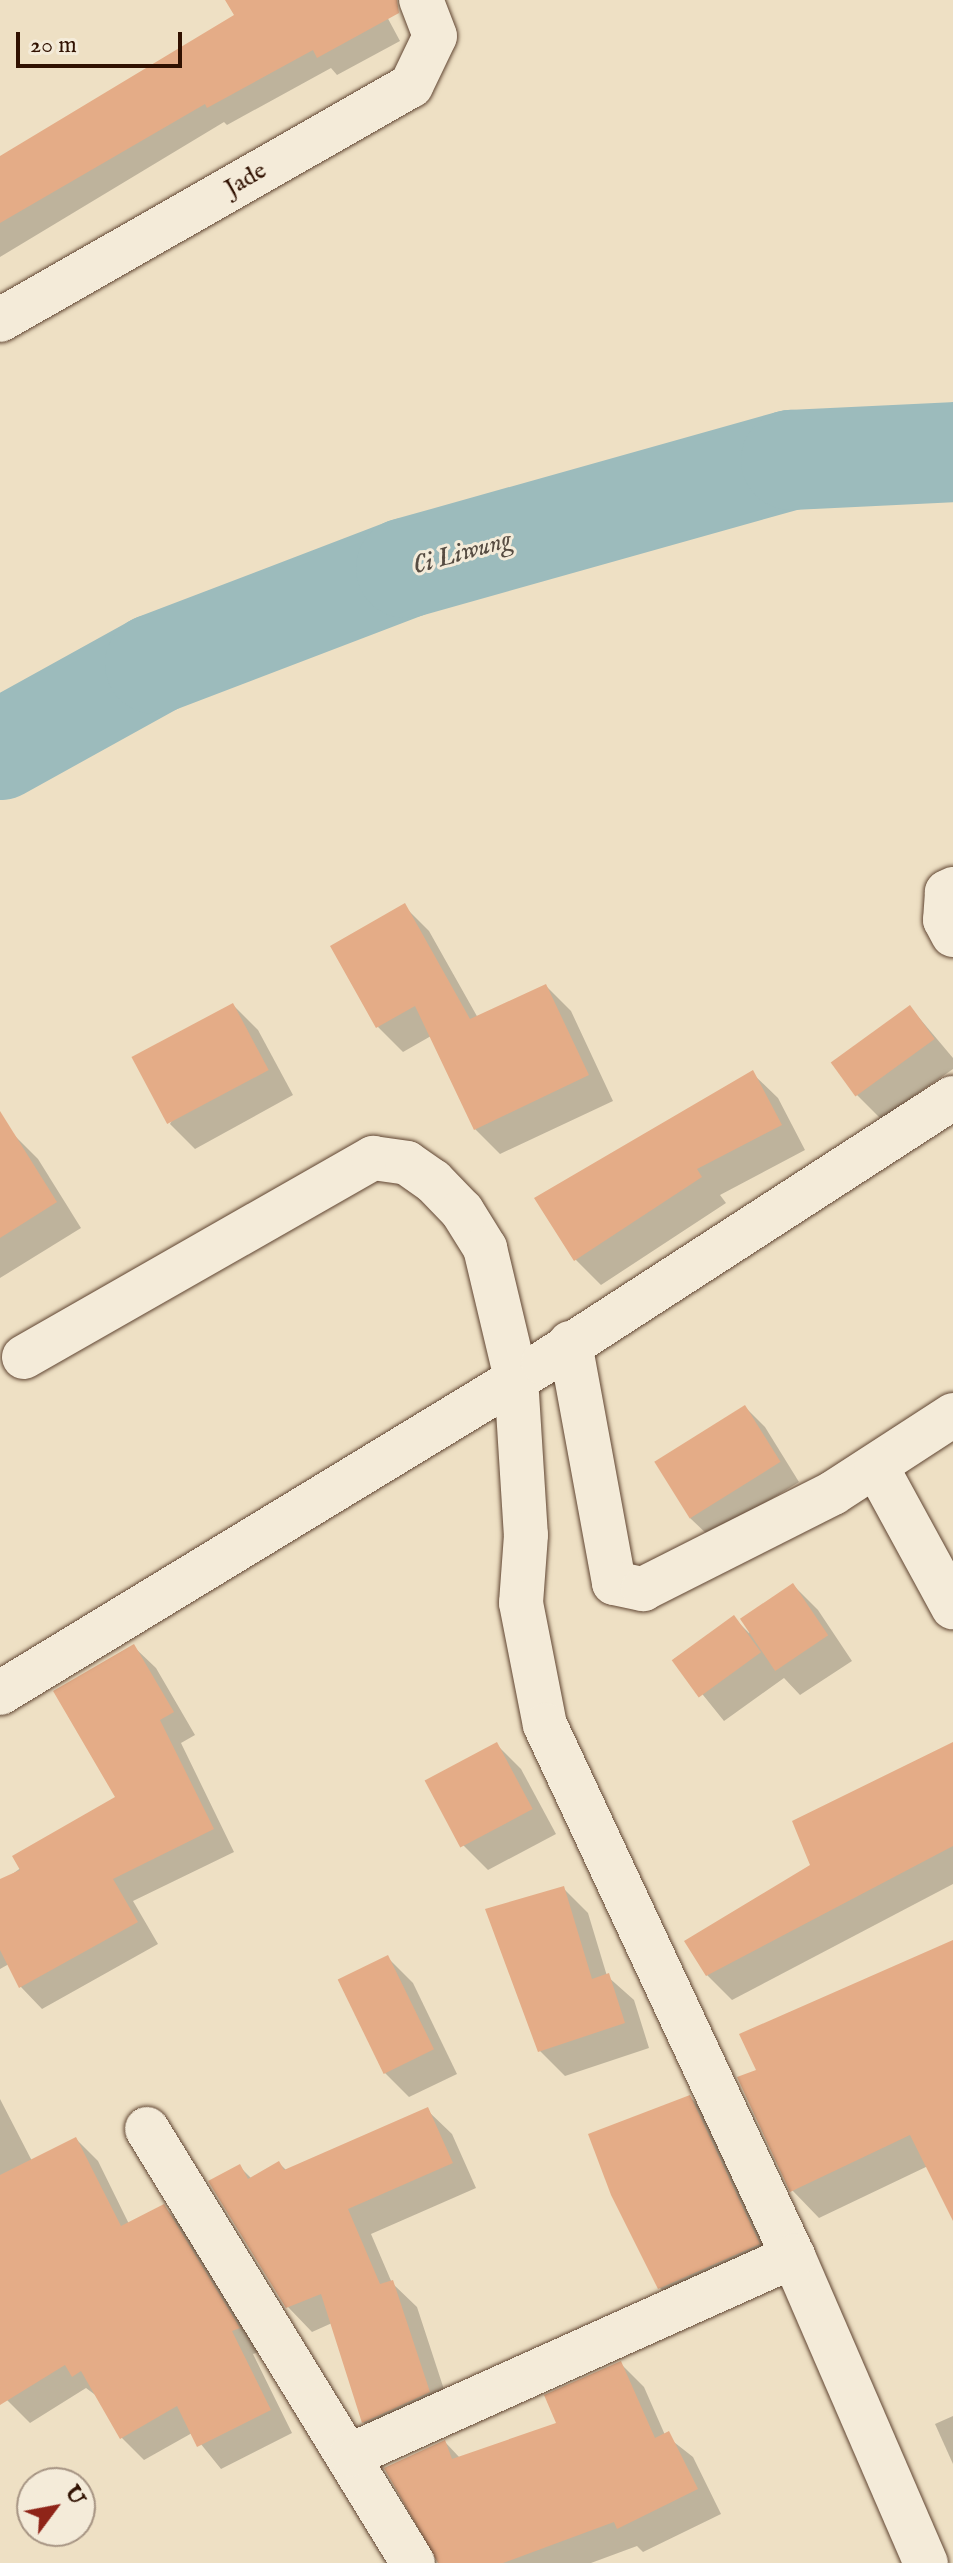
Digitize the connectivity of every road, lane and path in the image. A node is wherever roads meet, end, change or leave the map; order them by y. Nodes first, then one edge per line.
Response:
1 (421, 0) edge
2 (0, 320) edge
3 (953, 889) edge
4 (953, 935) edge
5 (953, 1098) edge
6 (570, 1343) junction
7 (24, 1357) dead end
8 (516, 1378) junction
9 (953, 1415) edge
10 (876, 1466) junction
11 (953, 1607) edge
12 (0, 1693) edge
13 (147, 2129) dead end
14 (793, 2256) junction
15 (351, 2455) junction
16 (413, 2563) edge
17 (926, 2563) edge

1 - 2 street, Jade
3 - 4 street
5 - 6 street
6 - 8 street
6 - 10 street
7 - 8 street
8 - 12 street
8 - 14 street
9 - 10 street
10 - 11 street
13 - 15 street
14 - 15 street
14 - 17 street
15 - 16 street

